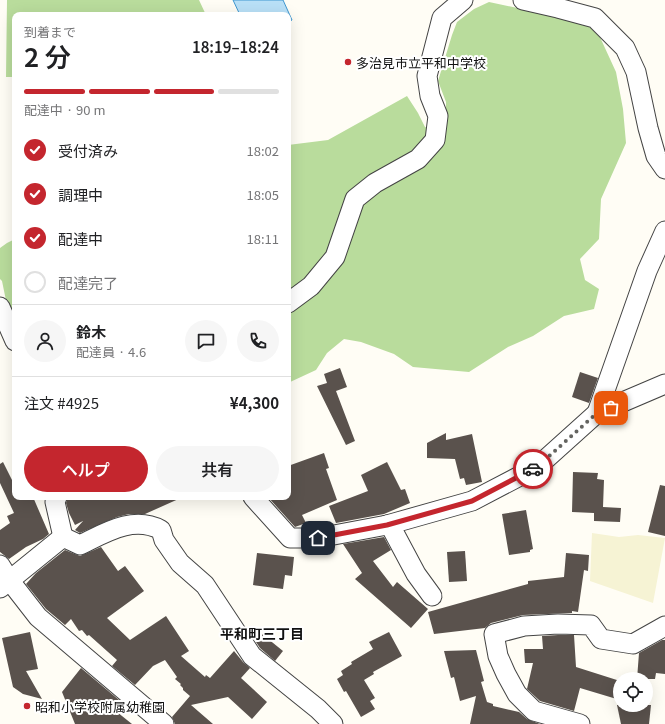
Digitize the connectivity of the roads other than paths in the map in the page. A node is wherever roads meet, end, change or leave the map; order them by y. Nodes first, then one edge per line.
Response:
1 (463, 0) edge
2 (523, 0) edge
3 (665, 169) edge
4 (665, 231) edge
5 (291, 302) edge
6 (0, 307) edge
7 (12, 334) edge
8 (665, 384) edge
9 (597, 413) junction
10 (56, 500) edge
11 (256, 500) edge
12 (387, 525) junction
13 (63, 537) junction
14 (0, 565) edge
15 (5, 585) edge
16 (432, 596) dead end
17 (665, 626) edge
18 (164, 724) edge
19 (333, 724) edge
20 (580, 724) edge

1 - 5 street
2 - 3 street
4 - 9 street
6 - 7 street
8 - 9 street
9 - 12 street
10 - 13 street
11 - 12 street
12 - 16 street
13 - 15 street
13 - 19 street
14 - 15 street
15 - 18 street
17 - 20 street

